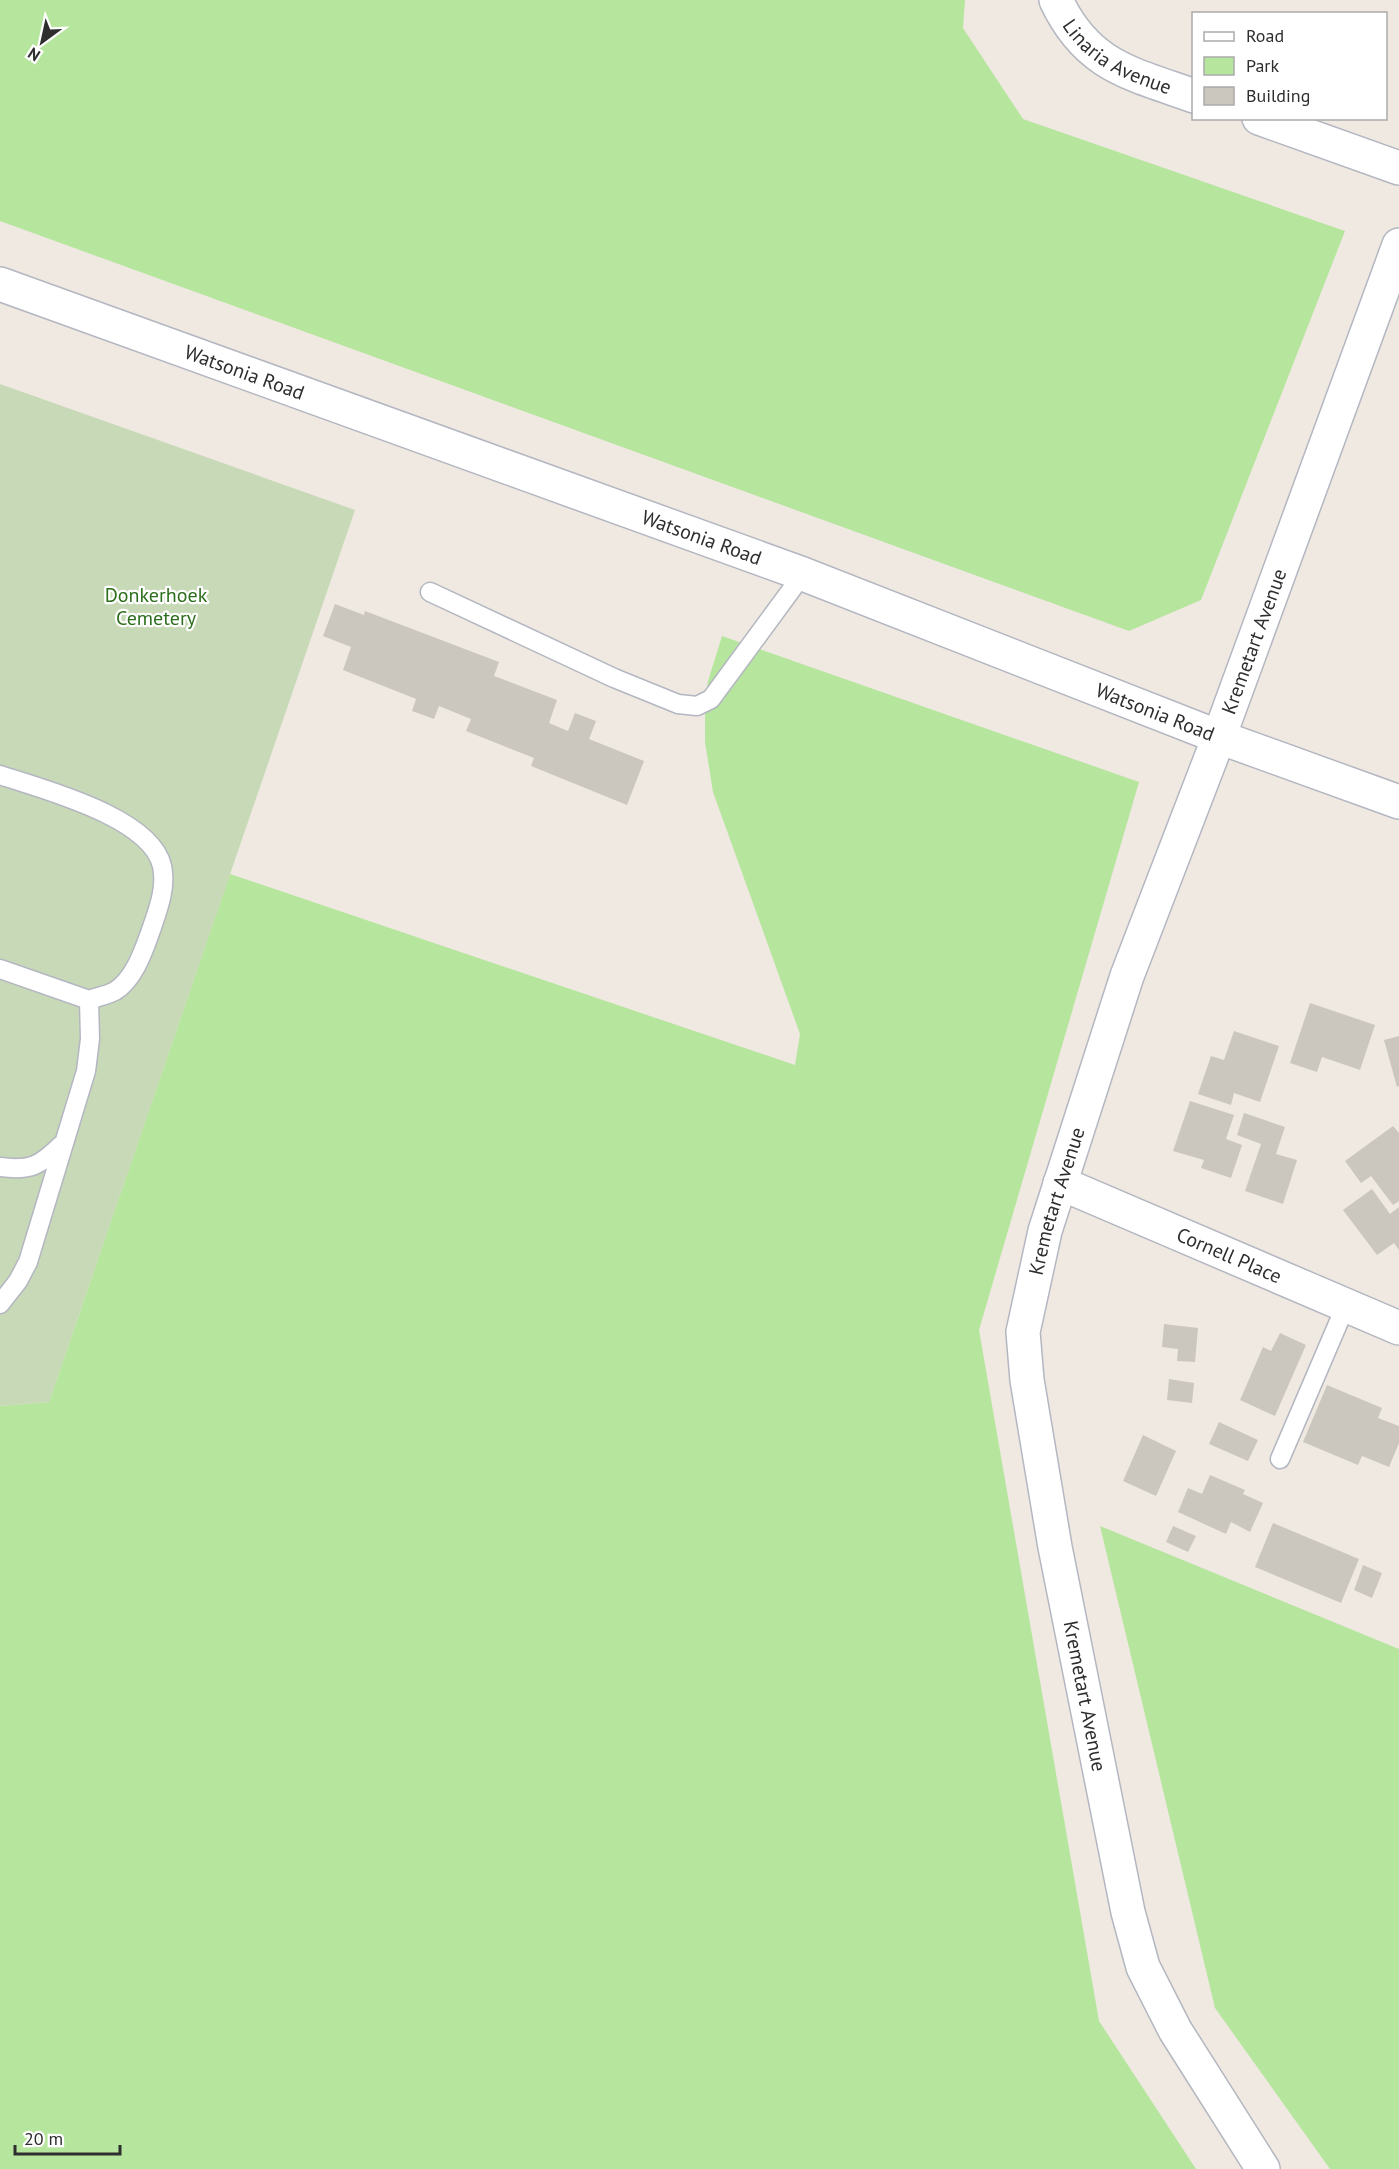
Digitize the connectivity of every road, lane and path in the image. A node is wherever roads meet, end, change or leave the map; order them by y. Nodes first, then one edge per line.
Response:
1 (1056, 0) edge
2 (1192, 95) edge
3 (1265, 120) edge
4 (1399, 168) edge
5 (1399, 245) edge
6 (0, 284) edge
7 (803, 574) junction
8 (430, 592) dead end
9 (1219, 737) junction
10 (0, 775) edge
11 (1399, 802) edge
12 (0, 969) edge
13 (89, 1000) junction
14 (64, 1142) junction
15 (0, 1167) edge
16 (1060, 1183) junction
17 (0, 1304) edge
18 (1346, 1305) junction
19 (1399, 1328) edge
20 (1280, 1459) dead end
21 (1263, 2169) edge

1 - 2 street, Linaria Avenue
3 - 4 street
5 - 9 street, Kremetart Avenue
6 - 7 street, Watsonia Road
7 - 8 lane
7 - 9 street, Watsonia Road
9 - 11 street, Watsonia Road
9 - 16 street, Kremetart Avenue
10 - 13 lane
12 - 13 lane
13 - 14 lane
14 - 15 lane
14 - 17 lane
16 - 18 street, Cornell Place
16 - 21 street, Kremetart Avenue
18 - 19 street, Cornell Place
18 - 20 lane

